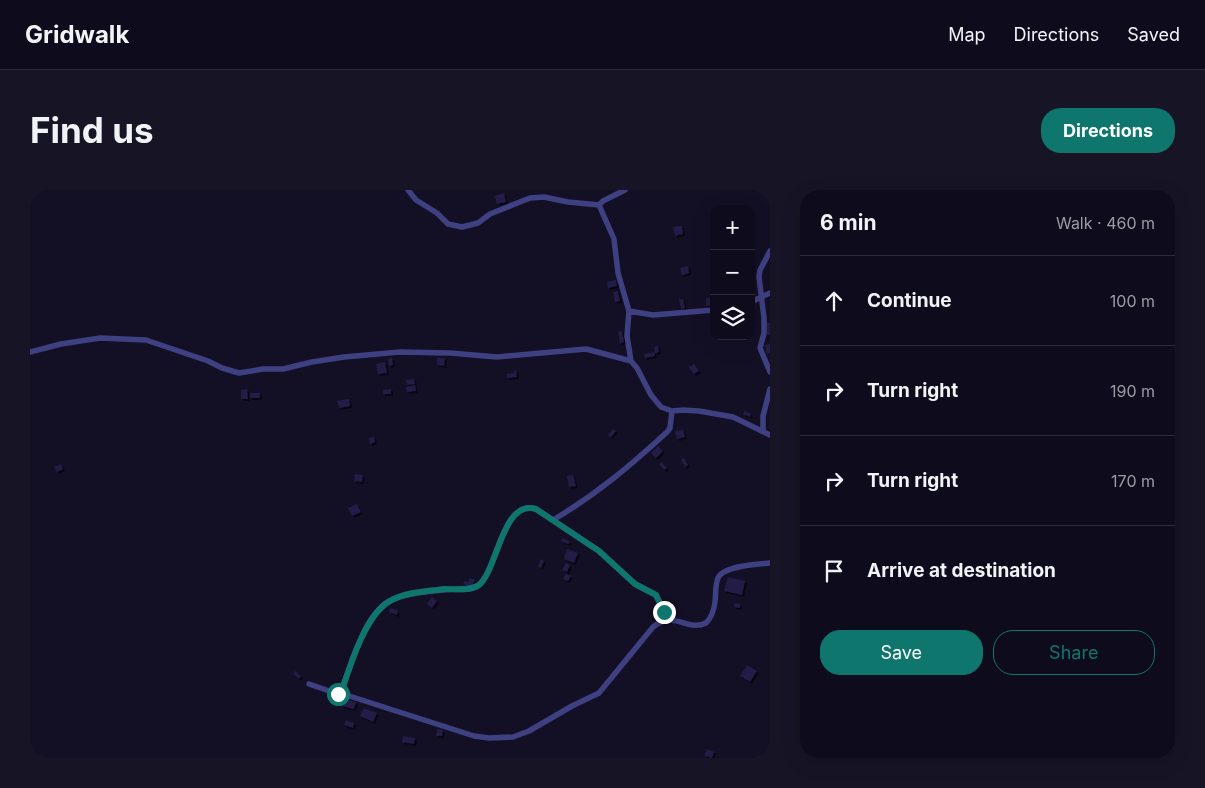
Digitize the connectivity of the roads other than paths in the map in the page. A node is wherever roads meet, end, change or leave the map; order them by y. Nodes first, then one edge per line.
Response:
1 (408, 190) edge
2 (625, 190) edge
3 (600, 205) junction
4 (770, 251) edge
5 (770, 293) edge
6 (761, 297) junction
7 (755, 300) edge
8 (710, 310) edge
9 (629, 311) junction
10 (30, 352) edge
11 (631, 361) junction
12 (770, 372) edge
13 (770, 390) edge
14 (672, 411) junction
15 (763, 431) junction
16 (770, 435) edge
17 (553, 520) junction
18 (770, 563) edge
19 (672, 619) junction
20 (309, 684) dead end
21 (340, 693) junction

1 - 3 street
2 - 3 street
3 - 9 street
4 - 6 street
5 - 6 street
6 - 7 street
6 - 12 street
8 - 9 street
9 - 11 street
10 - 11 street
11 - 14 street
13 - 15 street
14 - 15 street
14 - 17 street
15 - 16 street
17 - 19 street
17 - 21 street
18 - 19 street
19 - 21 street
20 - 21 street

